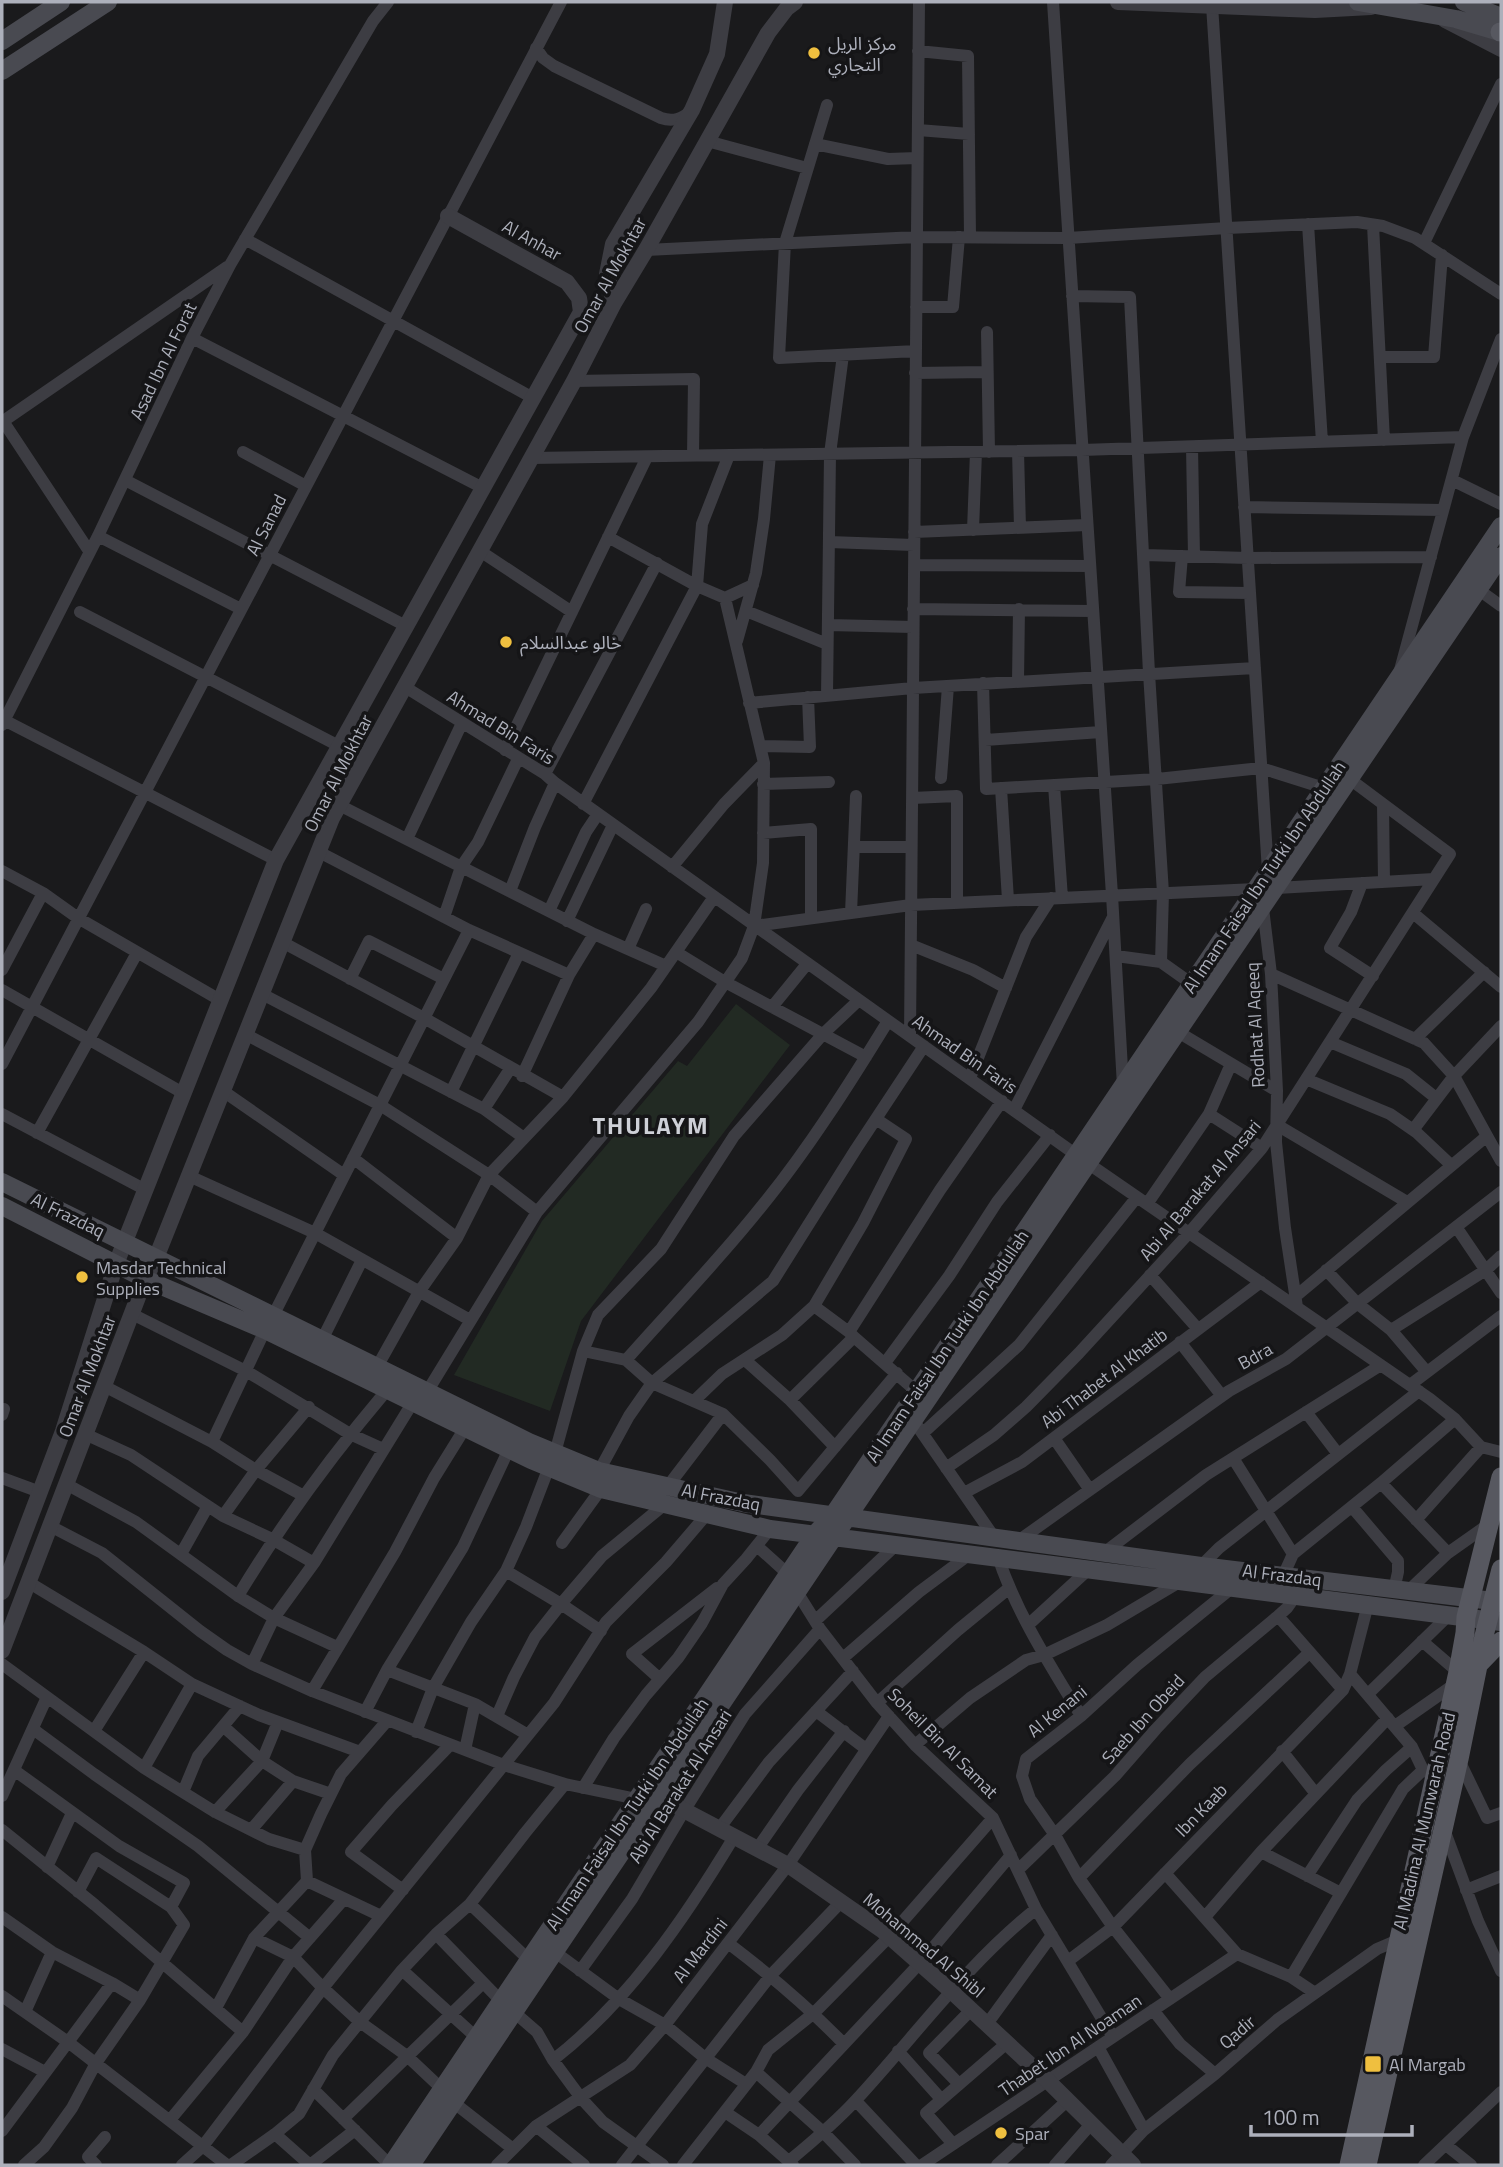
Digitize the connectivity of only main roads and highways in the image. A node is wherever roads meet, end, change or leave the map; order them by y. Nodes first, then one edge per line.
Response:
1 (61, 2) edge
2 (108, 2) edge
3 (1359, 2) edge
4 (1464, 2) edge
5 (88, 4) edge
6 (1501, 33) edge
7 (2, 41) edge
8 (2, 61) edge
9 (2, 71) edge
10 (1501, 526) edge
11 (1501, 556) edge
12 (1083, 1159) junction
13 (2, 1182) edge
14 (2, 1206) edge
15 (269, 1323) junction
16 (420, 1397) junction
17 (552, 1460) junction
18 (1501, 1477) edge
19 (667, 1495) junction
20 (840, 1516) junction
21 (815, 1534) junction
22 (834, 1537) junction
23 (1501, 1574) edge
24 (1498, 1602) edge
25 (1462, 1610) junction
26 (1495, 1622) edge
27 (1501, 1641) edge
28 (1478, 1665) junction
29 (508, 2007) junction
30 (448, 2096) junction
31 (391, 2165) edge
32 (411, 2165) edge
33 (1349, 2165) edge
34 (1367, 2165) edge

1 - 7 main road
2 - 9 main road
3 - 6 main road
4 - 6 main road
5 - 8 main road
10 - 12 main road, Al Imam Faisal Ibn Turki Ibn Abdullah
11 - 12 main road, Al Imam Faisal Ibn Turki Ibn Abdullah
12 - 20 main road, Al Imam Faisal Ibn Turki Ibn Abdullah
12 - 20 main road, Al Imam Faisal Ibn Turki Ibn Abdullah
13 - 15 main road, Al Frazdaq
14 - 15 main road, Al Frazdaq
15 - 16 main road, Al Frazdaq
15 - 16 main road, Al Frazdaq
16 - 17 main road, Al Frazdaq
16 - 17 main road, Al Frazdaq
17 - 19 main road, Al Frazdaq
17 - 19 main road, Al Frazdaq
18 - 25 main road, Al Madina Al Munwarah Road
19 - 20 main road, Al Frazdaq
19 - 21 main road, Al Frazdaq
20 - 21 main road, Al Imam Faisal Ibn Turki Ibn Abdullah
20 - 22 main road, Al Imam Faisal Ibn Turki Ibn Abdullah
20 - 25 main road, Al Frazdaq
21 - 22 main road, Al Frazdaq
21 - 29 main road, Al Imam Faisal Ibn Turki Ibn Abdullah
22 - 25 main road, Al Frazdaq
22 - 29 main road, Al Imam Faisal Ibn Turki Ibn Abdullah
23 - 24 main road, Al Madina Al Munwarah Road
24 - 25 main road, Al Frazdaq
24 - 26 main road, Al Madina Al Munwarah Road
25 - 26 main road, Al Frazdaq
25 - 33 main road, Al Madina Al Munwarah Road
26 - 28 main road, Al Madina Al Munwarah Road
27 - 28 main road
28 - 34 main road, Al Madina Al Munwarah Road
29 - 30 main road, Al Imam Faisal Ibn Turki Ibn Abdullah
29 - 30 main road, Al Imam Faisal Ibn Turki Ibn Abdullah
30 - 31 main road, Al Imam Faisal Ibn Turki Ibn Abdullah
30 - 32 main road, Al Imam Faisal Ibn Turki Ibn Abdullah

